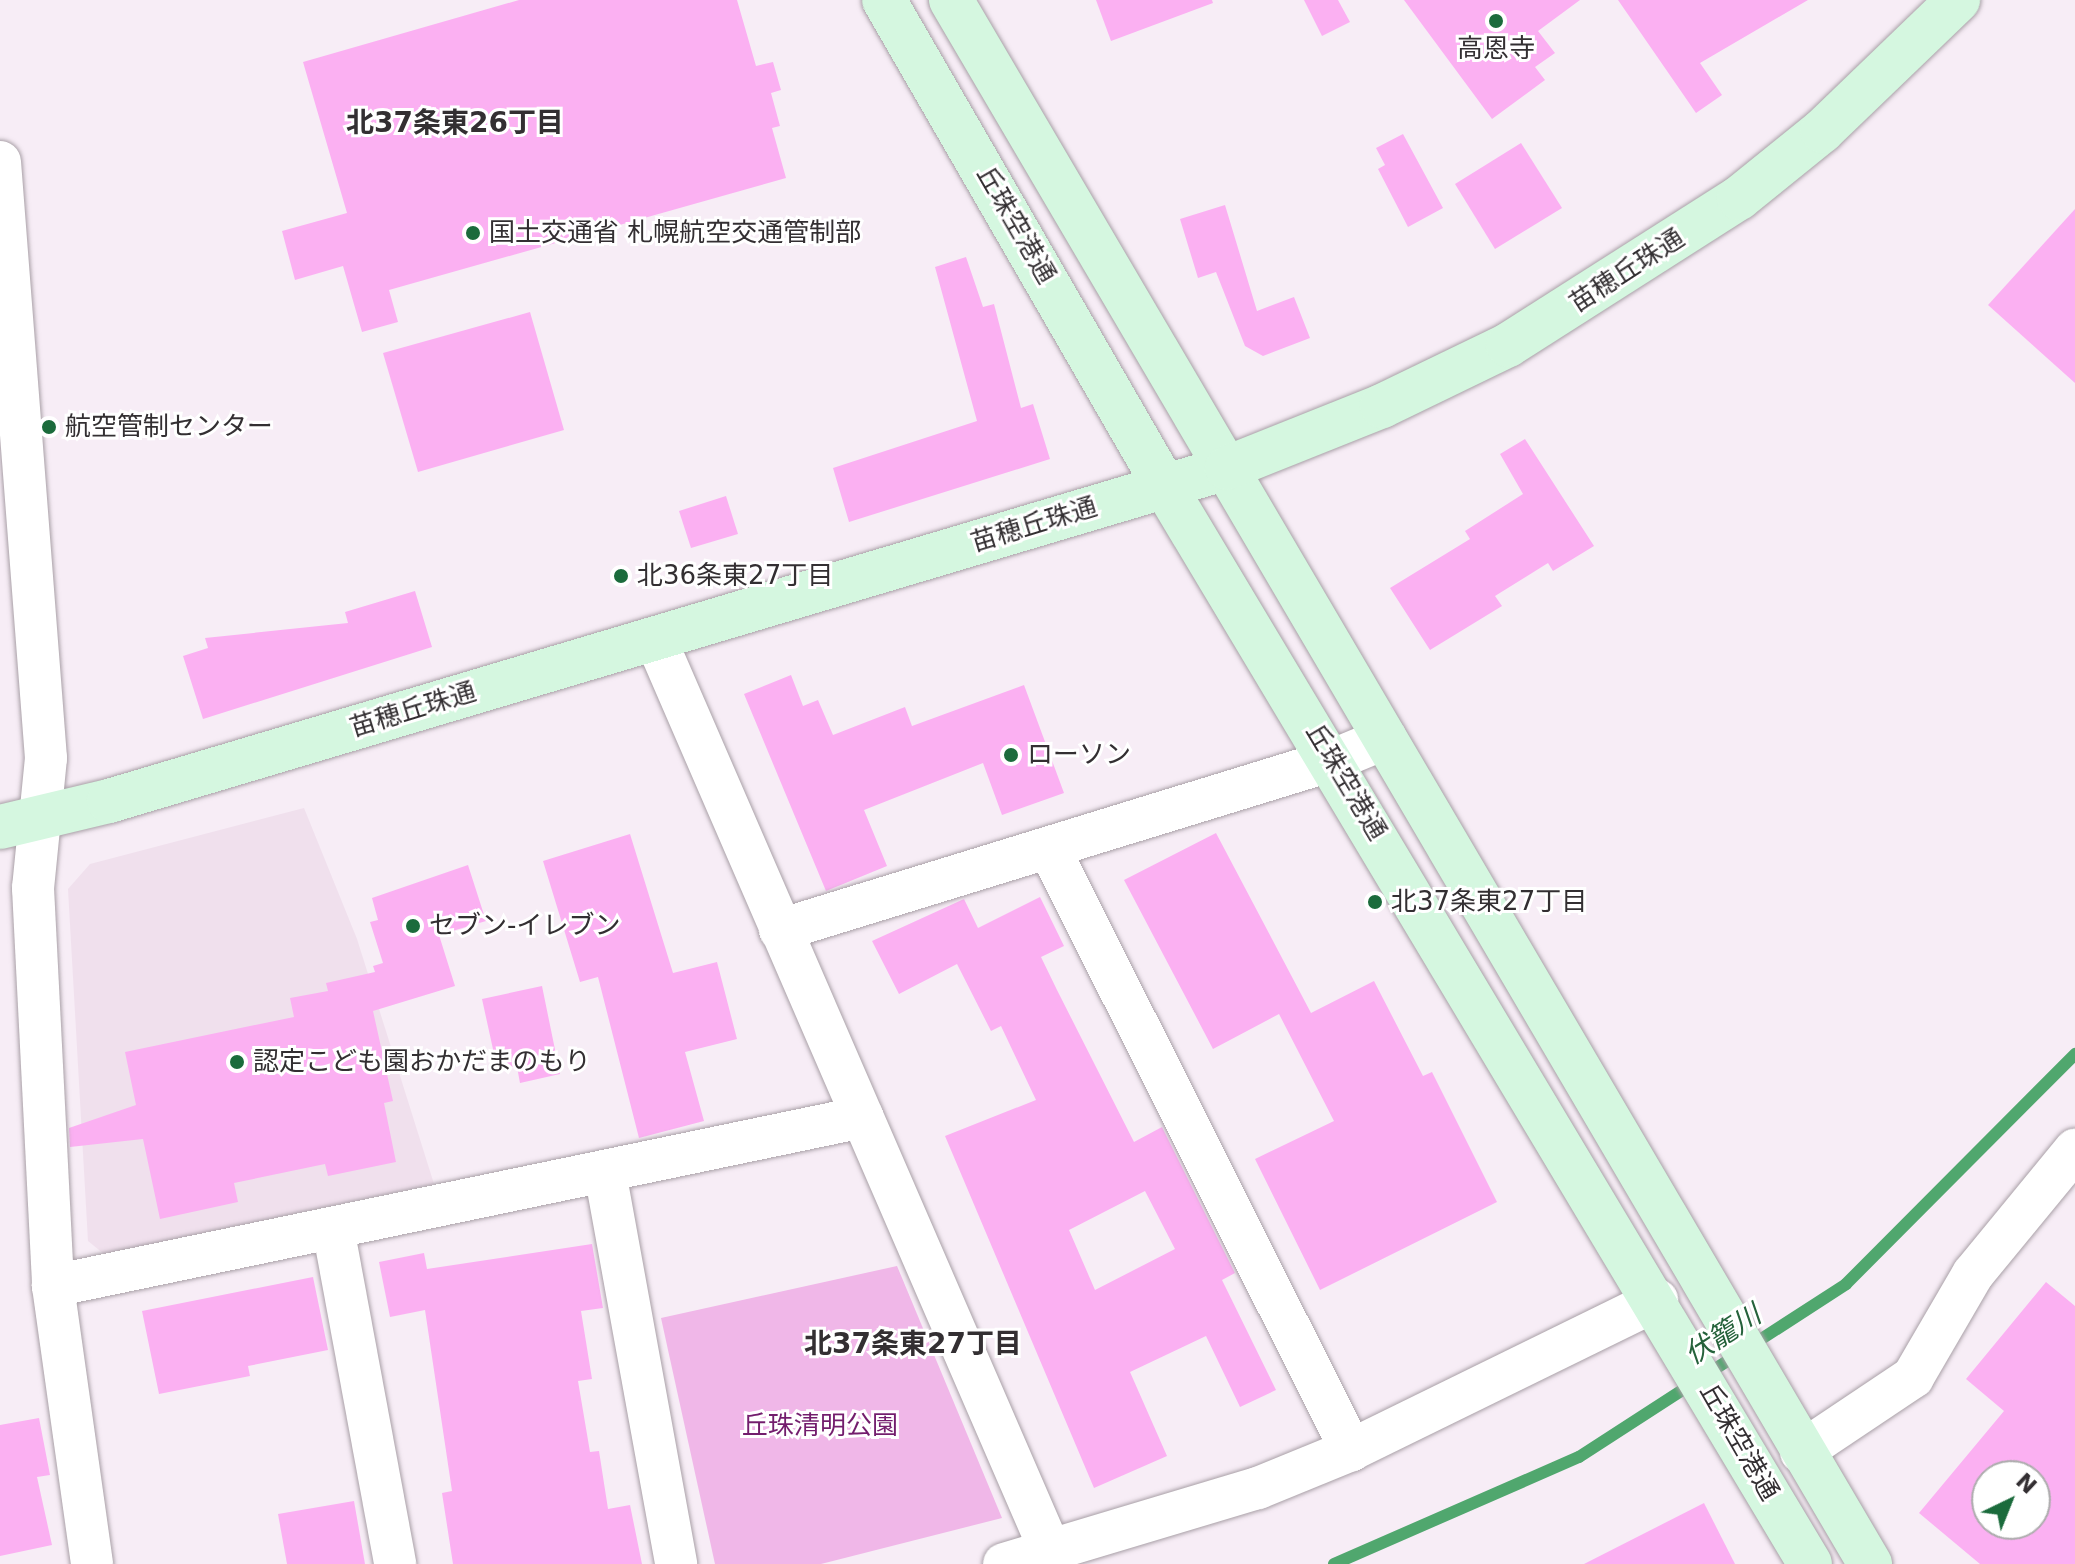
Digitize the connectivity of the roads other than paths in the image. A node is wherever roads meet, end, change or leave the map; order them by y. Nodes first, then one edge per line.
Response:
1 (884, 0) edge
2 (951, 0) edge
3 (1958, 0) edge
4 (0, 162) edge
5 (1227, 468) junction
6 (1165, 487) junction
7 (655, 638) junction
8 (1386, 738) junction
9 (1333, 760) junction
10 (42, 817) junction
11 (0, 827) edge
12 (1049, 848) junction
13 (780, 930) junction
14 (863, 1117) junction
15 (2075, 1150) edge
16 (605, 1172) junction
17 (333, 1228) junction
18 (53, 1286) junction
19 (1665, 1314) junction
20 (1351, 1450) junction
21 (1801, 1452) junction
22 (1050, 1550) junction
23 (92, 1564) edge
24 (395, 1564) edge
25 (676, 1564) edge
26 (1004, 1564) edge
27 (1810, 1564) edge
28 (1870, 1564) edge

1 - 6 main road, 丘珠空港通
2 - 5 main road, 丘珠空港通
3 - 5 main road, 苗穂丘珠通
4 - 10 street
5 - 6 main road, 苗穂丘珠通
5 - 8 main road, 丘珠空港通
6 - 7 main road, 苗穂丘珠通
6 - 9 main road, 丘珠空港通
7 - 10 main road, 苗穂丘珠通
7 - 13 street
8 - 9 street
8 - 21 main road, 丘珠空港通
9 - 12 street
9 - 19 main road, 丘珠空港通
10 - 11 main road, 苗穂丘珠通
10 - 18 street
12 - 13 street
12 - 20 street
13 - 14 street
14 - 16 street
14 - 22 street
15 - 21 street
16 - 17 street
16 - 25 street
17 - 18 street
17 - 24 street
18 - 23 street
19 - 20 street
19 - 27 main road, 丘珠空港通
20 - 22 street
21 - 28 main road, 丘珠空港通
22 - 26 street

